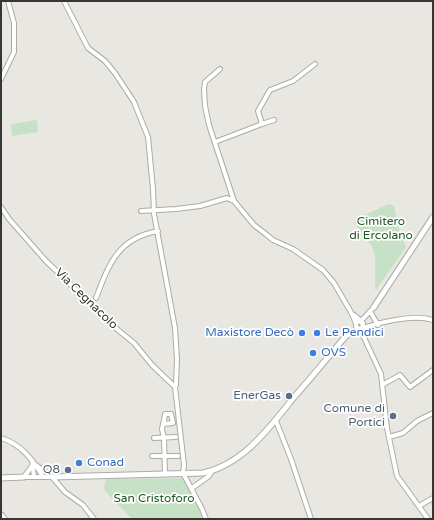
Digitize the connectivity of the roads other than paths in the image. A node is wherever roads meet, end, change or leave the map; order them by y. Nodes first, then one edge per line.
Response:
1 (8, 1) edge
2 (64, 1) edge
3 (315, 64) dead end
4 (220, 69) dead end
5 (1, 79) edge
6 (274, 120) dead end
7 (262, 124) junction
8 (215, 142) junction
9 (234, 201) junction
10 (1, 207) edge
11 (154, 210) junction
12 (141, 211) dead end
13 (433, 217) edge
14 (158, 231) junction
15 (96, 298) dead end
16 (374, 306) junction
17 (371, 313) junction
18 (433, 320) edge
19 (376, 325) junction
20 (360, 326) junction
21 (345, 337) joint
22 (433, 370) edge
23 (382, 385) junction
24 (175, 387) junction
25 (433, 413) edge
26 (276, 421) junction
27 (163, 424) dead end
28 (176, 437) dead end
29 (389, 437) junction
30 (1, 438) edge
31 (154, 438) dead end
32 (164, 438) junction
33 (152, 456) dead end
34 (164, 456) junction
35 (178, 456) dead end
36 (34, 465) junction
37 (212, 471) junction
38 (183, 473) junction
39 (165, 474) junction
40 (34, 477) junction
41 (43, 477) junction
42 (52, 477) junction
43 (1, 478) edge
44 (24, 478) junction
45 (192, 488) junction
46 (433, 498) edge
47 (419, 506) junction
48 (94, 519) edge
49 (206, 519) edge
50 (311, 519) edge
51 (427, 519) edge

1 - 5 street
2 - 11 street
3 - 7 street
4 - 8 street
6 - 7 street
7 - 8 street
8 - 9 street
9 - 11 street
9 - 20 street
10 - 24 street, Via Cegnacolo
11 - 12 street
11 - 14 street
13 - 16 main road
14 - 15 street
14 - 24 street
16 - 17 street
16 - 20 street
17 - 19 street
17 - 20 street
18 - 19 street
19 - 20 street
20 - 21 street
20 - 23 street
21 - 26 main road
22 - 23 street
23 - 29 street
24 - 38 street
25 - 29 street
26 - 37 main road
26 - 50 street
27 - 32 street
28 - 32 street
29 - 47 street
30 - 36 street
31 - 32 street
32 - 34 street
33 - 34 street
34 - 35 street
34 - 39 street
36 - 40 street
36 - 41 street
36 - 42 street
36 - 44 street
37 - 38 main road
37 - 45 street
38 - 39 main road
38 - 45 street
39 - 42 main road
40 - 41 street
40 - 44 street
41 - 42 street
42 - 48 street
43 - 44 main road
45 - 49 street
46 - 47 street
47 - 51 street

